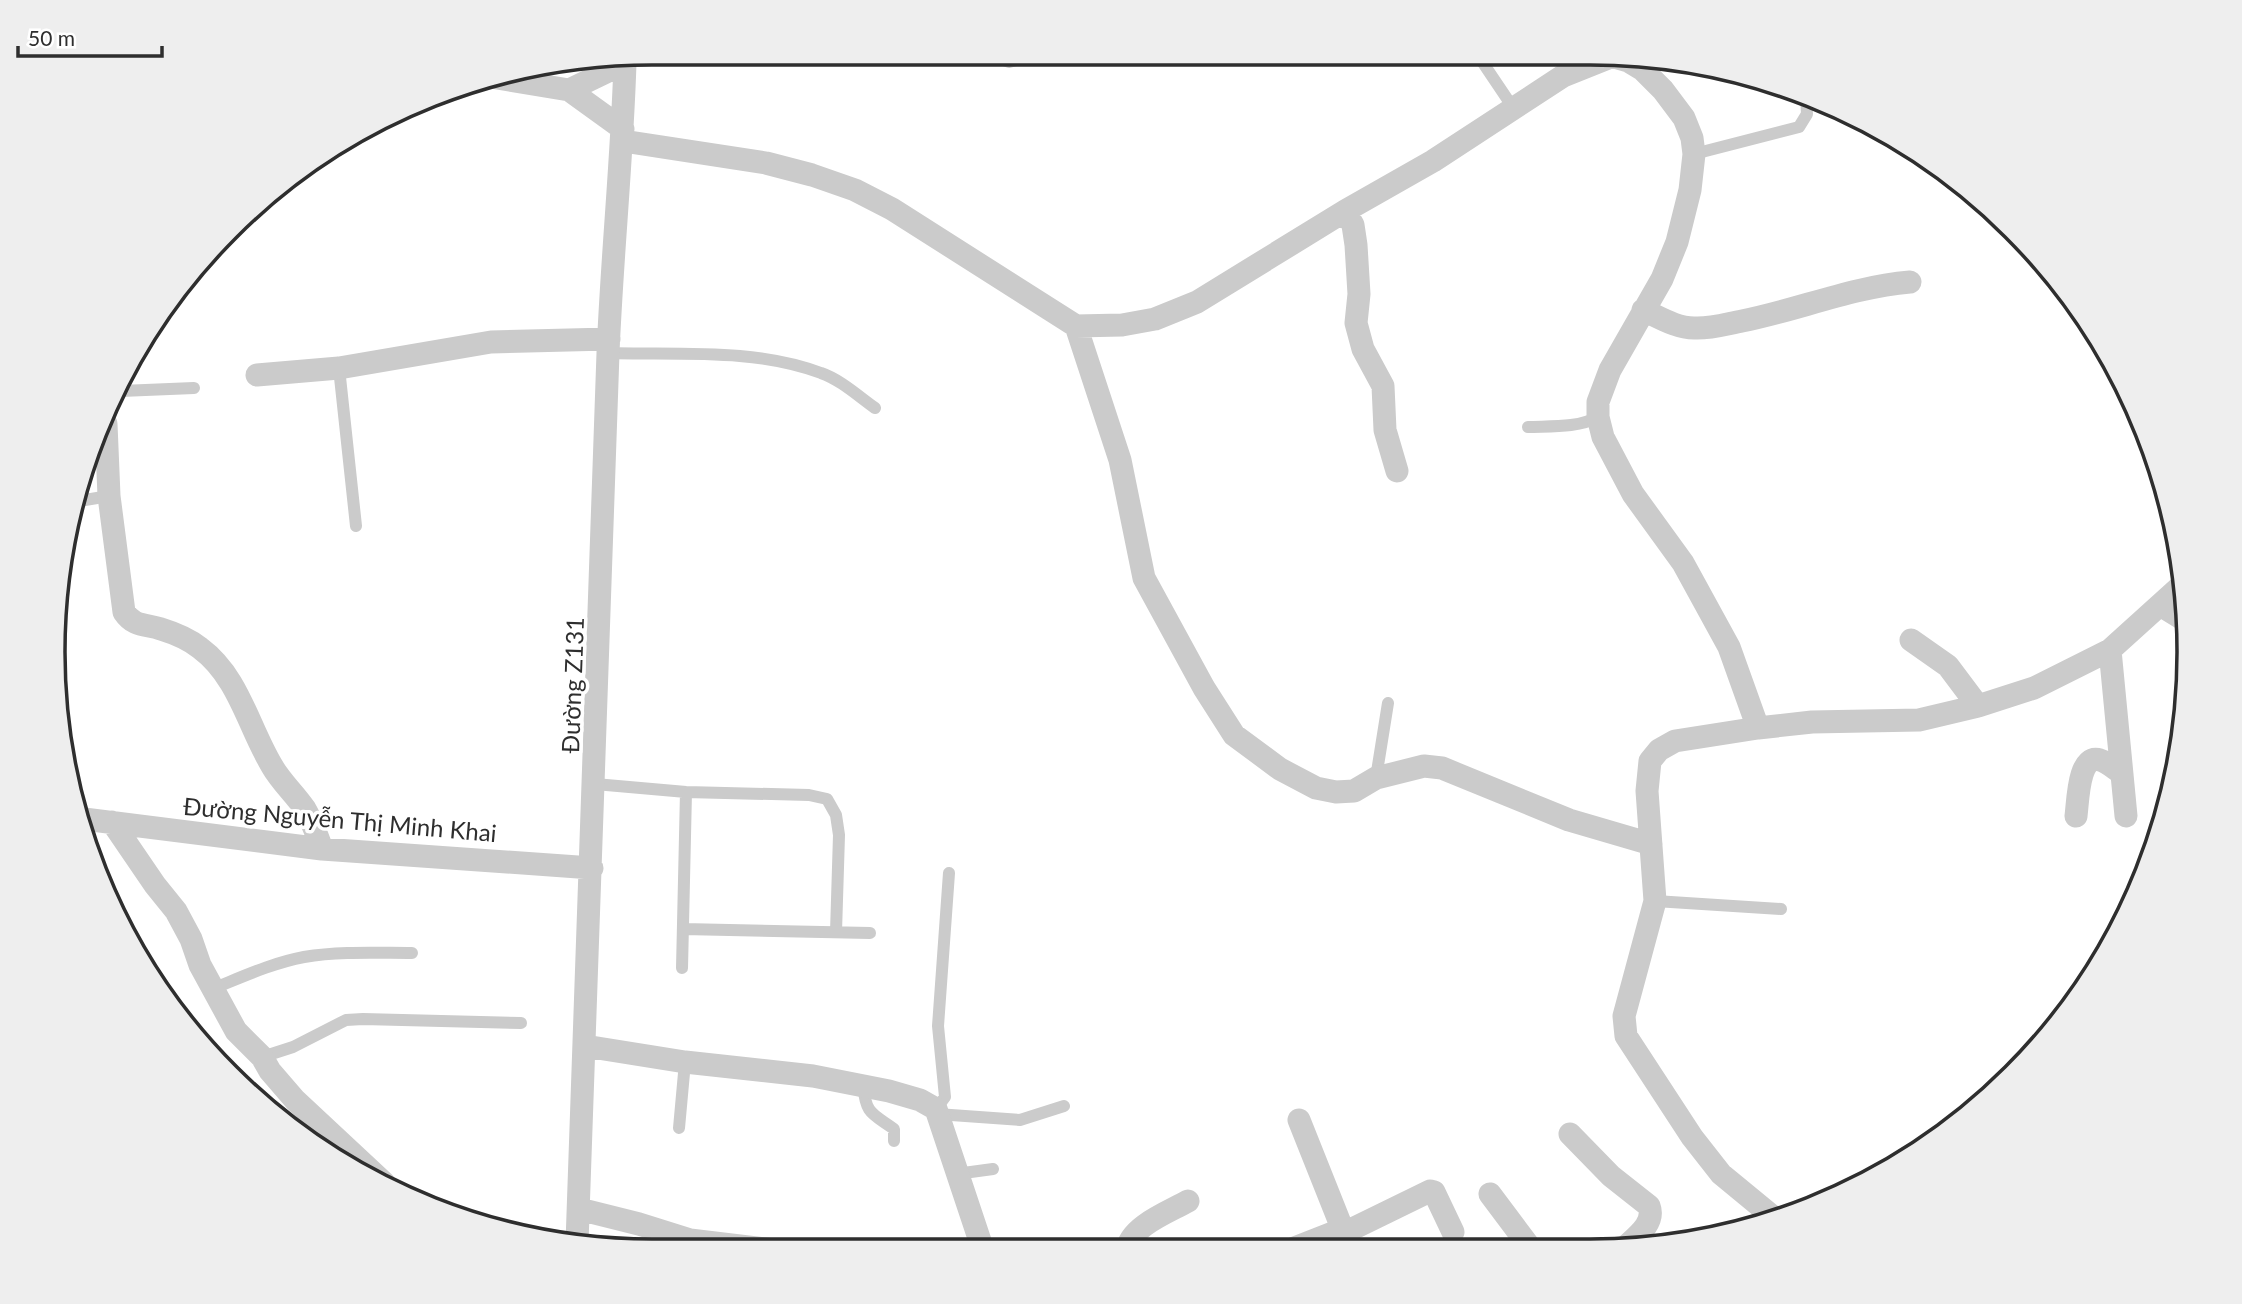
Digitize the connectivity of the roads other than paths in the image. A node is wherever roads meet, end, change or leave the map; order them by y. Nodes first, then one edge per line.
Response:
1 (1484, 65) edge
2 (1587, 65) edge
3 (613, 66) edge
4 (624, 66) edge
5 (1638, 67) edge
6 (516, 81) edge
7 (569, 90) junction
8 (1807, 106) edge
9 (1514, 109) junction
10 (623, 135) junction
11 (1694, 154) junction
12 (1345, 211) junction
13 (1910, 282) dead end
14 (1643, 310) junction
15 (1076, 326) junction
16 (608, 346) junction
17 (339, 368) junction
18 (257, 376) dead end
19 (194, 388) dead end
20 (126, 391) edge
21 (875, 408) dead end
22 (1598, 417) junction
23 (1528, 427) dead end
24 (106, 434) edge
25 (1397, 471) dead end
26 (109, 496) junction
27 (85, 500) edge
28 (356, 526) dead end
29 (2174, 592) edge
30 (2160, 605) junction
31 (2176, 615) edge
32 (1911, 640) dead end
33 (2110, 650) junction
34 (1388, 703) dead end
35 (1978, 706) junction
36 (1758, 727) junction
37 (2120, 772) junction
38 (1376, 778) junction
39 (595, 784) junction
40 (686, 792) junction
41 (2076, 816) dead end
42 (2126, 816) dead end
43 (90, 820) edge
44 (113, 822) junction
45 (1651, 845) junction
46 (322, 849) junction
47 (592, 868) junction
48 (949, 873) dead end
49 (1655, 901) junction
50 (1781, 909) dead end
51 (683, 929) junction
52 (836, 932) junction
53 (870, 933) dead end
54 (412, 953) dead end
55 (682, 968) dead end
56 (212, 989) junction
57 (521, 1023) dead end
58 (585, 1046) junction
59 (262, 1057) junction
60 (685, 1062) junction
61 (863, 1085) junction
62 (1065, 1105) dead end
63 (936, 1112) junction
64 (1299, 1120) dead end
65 (678, 1128) dead end
66 (1570, 1134) dead end
67 (894, 1141) dead end
68 (364, 1164) edge
69 (993, 1169) dead end
70 (956, 1174) junction
71 (1490, 1194) dead end
72 (1188, 1201) dead end
73 (579, 1209) junction
74 (1764, 1212) edge
75 (1453, 1232) dead end
76 (578, 1234) edge
77 (1347, 1237) edge
78 (1635, 1237) edge
79 (687, 1239) edge
80 (979, 1239) edge
81 (1130, 1239) edge
82 (1524, 1239) edge

1 - 9 lane
2 - 9 street
3 - 7 street
4 - 10 street, Đường Z131
5 - 11 street
6 - 7 street
7 - 10 street
8 - 11 lane
9 - 12 street
10 - 15 street
10 - 16 street, Đường Z131
11 - 14 street
12 - 15 street
12 - 25 street
13 - 14 street
14 - 22 street
15 - 38 street
16 - 17 street
16 - 21 lane
16 - 39 street, Đường Z131
17 - 18 street
17 - 28 lane
19 - 20 lane
22 - 23 lane
22 - 36 street
24 - 26 street
26 - 27 lane
26 - 46 street
29 - 30 street
30 - 31 street
30 - 33 street
32 - 35 street
33 - 35 street
33 - 37 street
34 - 38 lane
35 - 36 street
36 - 45 street
37 - 41 street
37 - 42 street
38 - 45 street
39 - 40 lane
39 - 47 street, Đường Z131
40 - 51 lane
40 - 52 lane
43 - 44 street, Đường Nguyễn Thị Minh Khai
44 - 46 street, Đường Nguyễn Thị Minh Khai
44 - 56 street
45 - 49 street
46 - 47 street, Đường Nguyễn Thị Minh Khai
47 - 58 street, Đường Z131
48 - 63 lane
49 - 50 lane
49 - 74 street
51 - 52 lane
51 - 55 lane
52 - 53 lane
54 - 56 lane
56 - 59 street
57 - 59 lane
58 - 60 street
58 - 73 street, Đường Z131
59 - 68 street
60 - 61 street
60 - 65 lane
61 - 63 street
61 - 67 lane
62 - 63 lane
63 - 70 street
64 - 77 street
66 - 78 street
69 - 70 lane
70 - 80 street
71 - 82 street
72 - 81 street
73 - 76 street, Đường Z131
73 - 79 street
75 - 77 street

